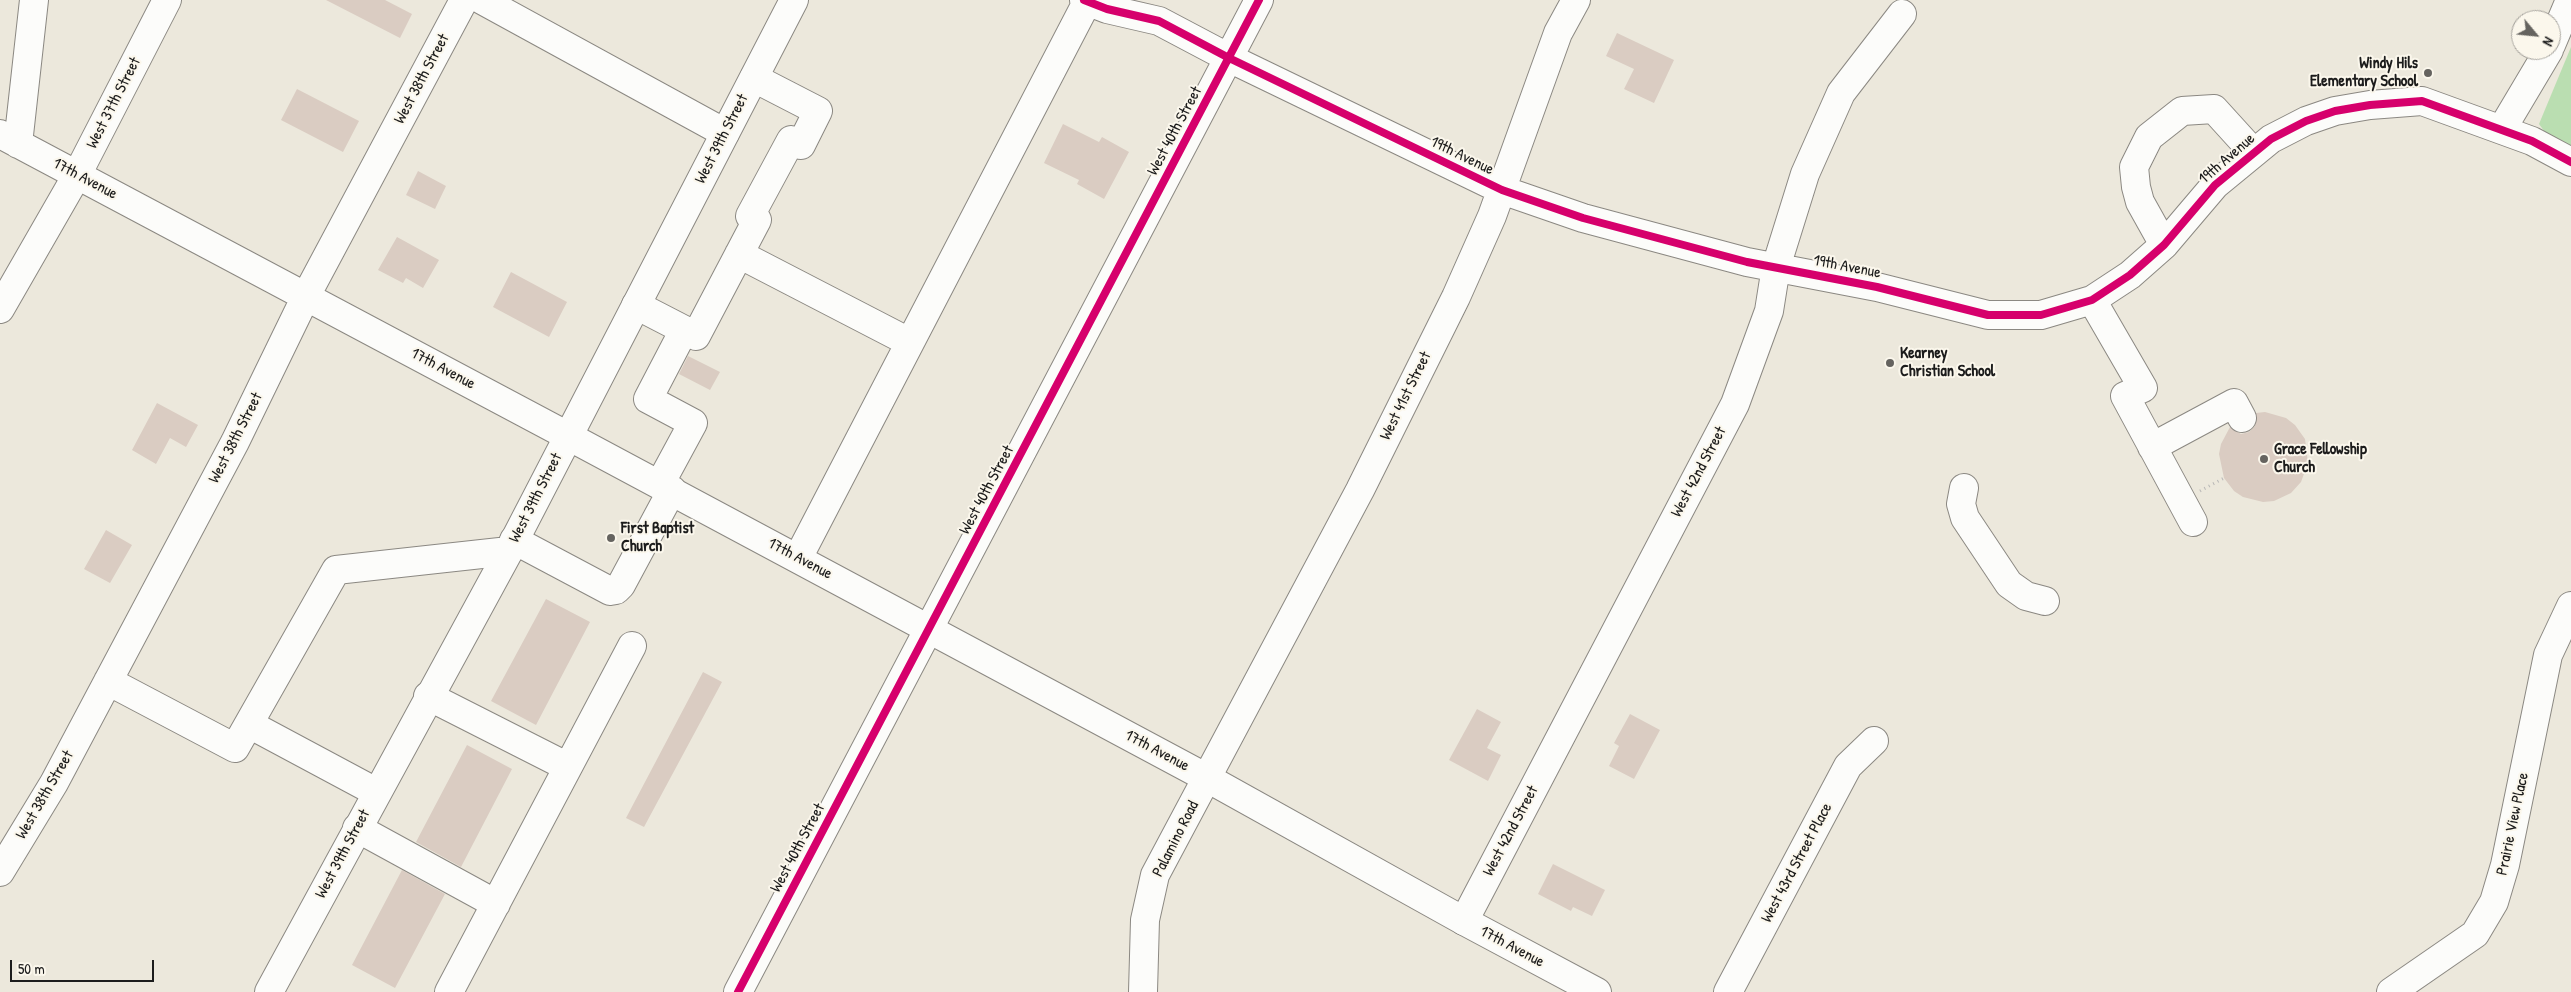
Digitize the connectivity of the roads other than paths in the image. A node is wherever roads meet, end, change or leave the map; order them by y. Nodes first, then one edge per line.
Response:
1 (34, 0) edge
2 (167, 0) edge
3 (464, 0) edge
4 (482, 0) edge
5 (794, 0) edge
6 (1259, 0) edge
7 (1576, 0) edge
8 (2570, 0) edge
9 (1086, 1) edge
10 (1152, 11) edge
11 (1902, 14) dead end
12 (2561, 21) edge
13 (1229, 58) junction
14 (2543, 60) edge
15 (754, 78) junction
16 (2502, 130) junction
17 (725, 133) junction
18 (9, 139) edge
19 (2254, 153) junction
20 (2571, 162) edge
21 (77, 175) junction
22 (1502, 190) junction
23 (2164, 245) junction
24 (739, 254) junction
25 (1776, 267) junction
26 (306, 296) junction
27 (2092, 300) junction
28 (636, 305) junction
29 (0, 309) edge
30 (684, 330) junction
31 (909, 342) junction
32 (2242, 418) dead end
33 (568, 436) junction
34 (2152, 447) junction
35 (666, 487) junction
36 (1964, 488) dead end
37 (2193, 522) dead end
38 (512, 545) junction
39 (798, 558) junction
40 (2045, 601) dead end
41 (2570, 609) edge
42 (930, 628) junction
43 (632, 646) dead end
44 (108, 681) junction
45 (428, 696) junction
46 (249, 724) junction
47 (1874, 741) dead end
48 (568, 768) junction
49 (1207, 778) junction
50 (376, 792) junction
51 (357, 828) junction
52 (0, 872) edge
53 (496, 904) junction
54 (1464, 921) junction
55 (270, 992) edge
56 (449, 992) edge
57 (738, 992) edge
58 (1143, 992) edge
59 (1597, 992) edge
60 (1728, 992) edge
61 (2392, 992) edge

1 - 18 street
2 - 21 street, West 37th Street
3 - 26 street, West 38th Street
4 - 17 street
5 - 15 street, West 39th Street
6 - 13 street, West 40th Street
7 - 22 street, West 41st Street
8 - 12 street
9 - 10 street, 19th Avenue
9 - 31 street
10 - 13 street, 19th Avenue
11 - 25 street, West 42nd Street
13 - 22 street, 19th Avenue
13 - 42 street, West 40th Street
14 - 16 street
15 - 17 street, West 39th Street
15 - 24 street
16 - 19 street, 19th Avenue
16 - 20 street, 19th Avenue
17 - 28 street, West 39th Street
18 - 21 street, 17th Avenue
19 - 23 street, 19th Avenue
19 - 23 street
21 - 26 street, 17th Avenue
21 - 29 street, West 37th Street
22 - 25 street, 19th Avenue
22 - 49 street, West 41st Street
23 - 27 street, 19th Avenue
24 - 30 street
24 - 31 street
25 - 27 street, 19th Avenue
25 - 54 street, West 42nd Street
26 - 33 street, 17th Avenue
26 - 44 street, West 38th Street
27 - 34 street
28 - 30 street
28 - 33 street, West 39th Street
30 - 35 street
31 - 39 street
32 - 34 street
33 - 35 street, 17th Avenue
33 - 38 street, West 39th Street
34 - 37 street
35 - 38 street
35 - 39 street, 17th Avenue
36 - 40 street
38 - 45 street, West 39th Street
38 - 46 street
39 - 42 street, 17th Avenue
41 - 61 street, Prairie View Place
42 - 49 street, 17th Avenue
42 - 57 street, West 40th Street
43 - 48 street
44 - 46 street
44 - 52 street, West 38th Street
45 - 48 street
45 - 50 street, West 39th Street
46 - 50 street
47 - 60 street, West 43rd Street Place
48 - 53 street
49 - 54 street, 17th Avenue
49 - 58 street, Palamino Road
50 - 51 street, West 39th Street
51 - 53 street
51 - 55 street, West 39th Street
53 - 56 street
54 - 59 street, 17th Avenue

